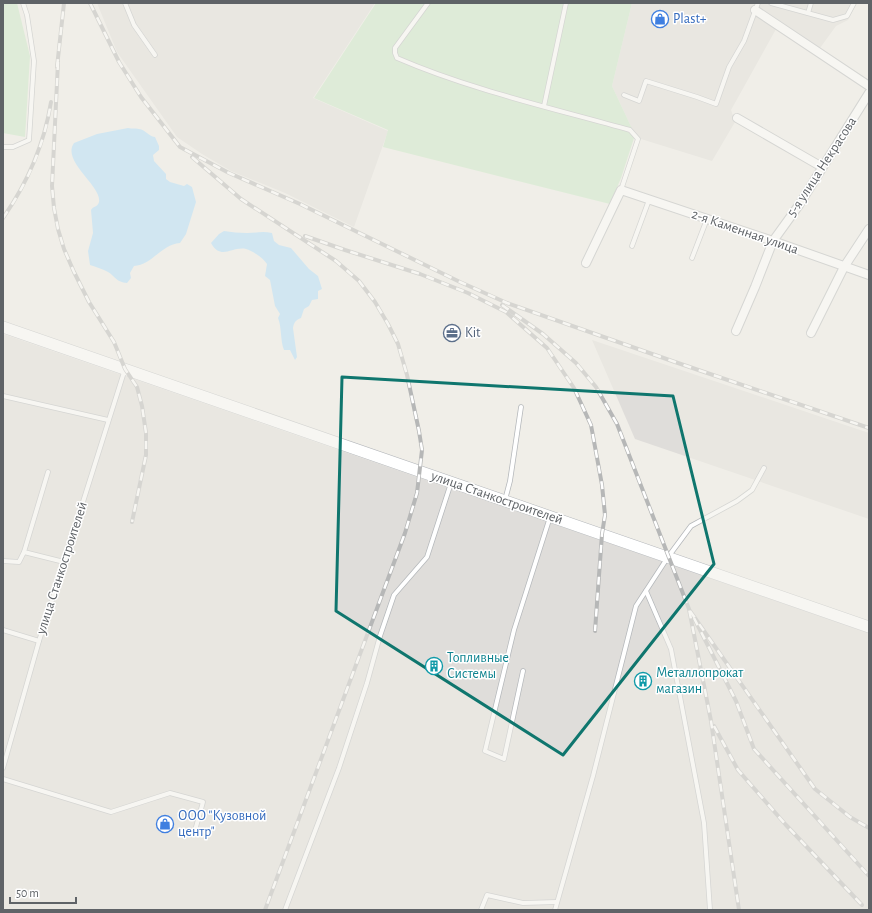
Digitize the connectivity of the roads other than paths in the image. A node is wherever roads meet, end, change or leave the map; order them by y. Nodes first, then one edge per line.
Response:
1 (23, 3) edge
2 (125, 3) edge
3 (428, 3) edge
4 (566, 3) edge
5 (771, 3) edge
6 (811, 3) edge
7 (854, 3) edge
8 (756, 7) edge
9 (808, 12) junction
10 (155, 55) dead end
11 (869, 86) edge
12 (869, 93) edge
13 (624, 95) dead end
14 (544, 106) junction
15 (737, 118) dead end
16 (3, 147) edge
17 (822, 167) junction
18 (620, 190) junction
19 (649, 199) junction
20 (707, 219) junction
21 (869, 229) edge
22 (773, 241) junction
23 (632, 246) dead end
24 (692, 258) dead end
25 (586, 263) dead end
26 (844, 267) junction
27 (869, 275) edge
28 (3, 327) edge
29 (736, 331) dead end
30 (811, 333) dead end
31 (125, 369) junction
32 (3, 396) edge
33 (520, 407) dead end
34 (108, 420) junction
35 (764, 468) dead end
36 (48, 472) dead end
37 (451, 482) junction
38 (505, 501) junction
39 (550, 516) junction
40 (24, 552) junction
41 (668, 557) junction
42 (3, 561) edge
43 (64, 562) junction
44 (646, 591) junction
45 (869, 627) edge
46 (3, 630) edge
47 (39, 641) junction
48 (523, 671) dead end
49 (3, 768) edge
50 (3, 780) edge
51 (194, 834) dead end
52 (557, 902) junction
53 (285, 910) edge
54 (481, 910) edge
55 (555, 910) edge
56 (710, 910) edge

1 - 16 lane
2 - 10 lane
3 - 14 lane
4 - 14 lane
5 - 9 lane
6 - 9 lane
7 - 9 lane
8 - 11 street
8 - 13 lane
12 - 17 street, 5-я улица Некрасова
14 - 18 lane
15 - 17 street
17 - 22 street, 5-я улица Некрасова
18 - 19 street, 2-я Каменная улица
18 - 25 street
19 - 20 street, 2-я Каменная улица
19 - 23 lane
20 - 22 street, 2-я Каменная улица
20 - 24 lane
21 - 26 street
22 - 26 street, 2-я Каменная улица
22 - 29 street, 5-я улица Некрасова
26 - 27 street, 2-я Каменная улица
26 - 30 street
28 - 31 main road, улица Станкостроителей
31 - 34 lane, улица Станкостроителей
31 - 37 main road, улица Станкостроителей
32 - 34 lane
33 - 38 lane
34 - 43 lane, улица Станкостроителей
35 - 41 lane
36 - 40 lane
37 - 38 main road, улица Станкостроителей
37 - 53 lane
38 - 39 main road, улица Станкостроителей
39 - 41 main road, улица Станкостроителей
39 - 48 lane
40 - 42 lane
40 - 43 lane
41 - 44 lane
41 - 45 main road, улица Станкостроителей
43 - 47 lane, улица Станкостроителей
44 - 52 lane
44 - 56 lane
46 - 47 lane
47 - 49 lane, улица Станкостроителей
50 - 51 lane
52 - 54 lane
52 - 55 lane

